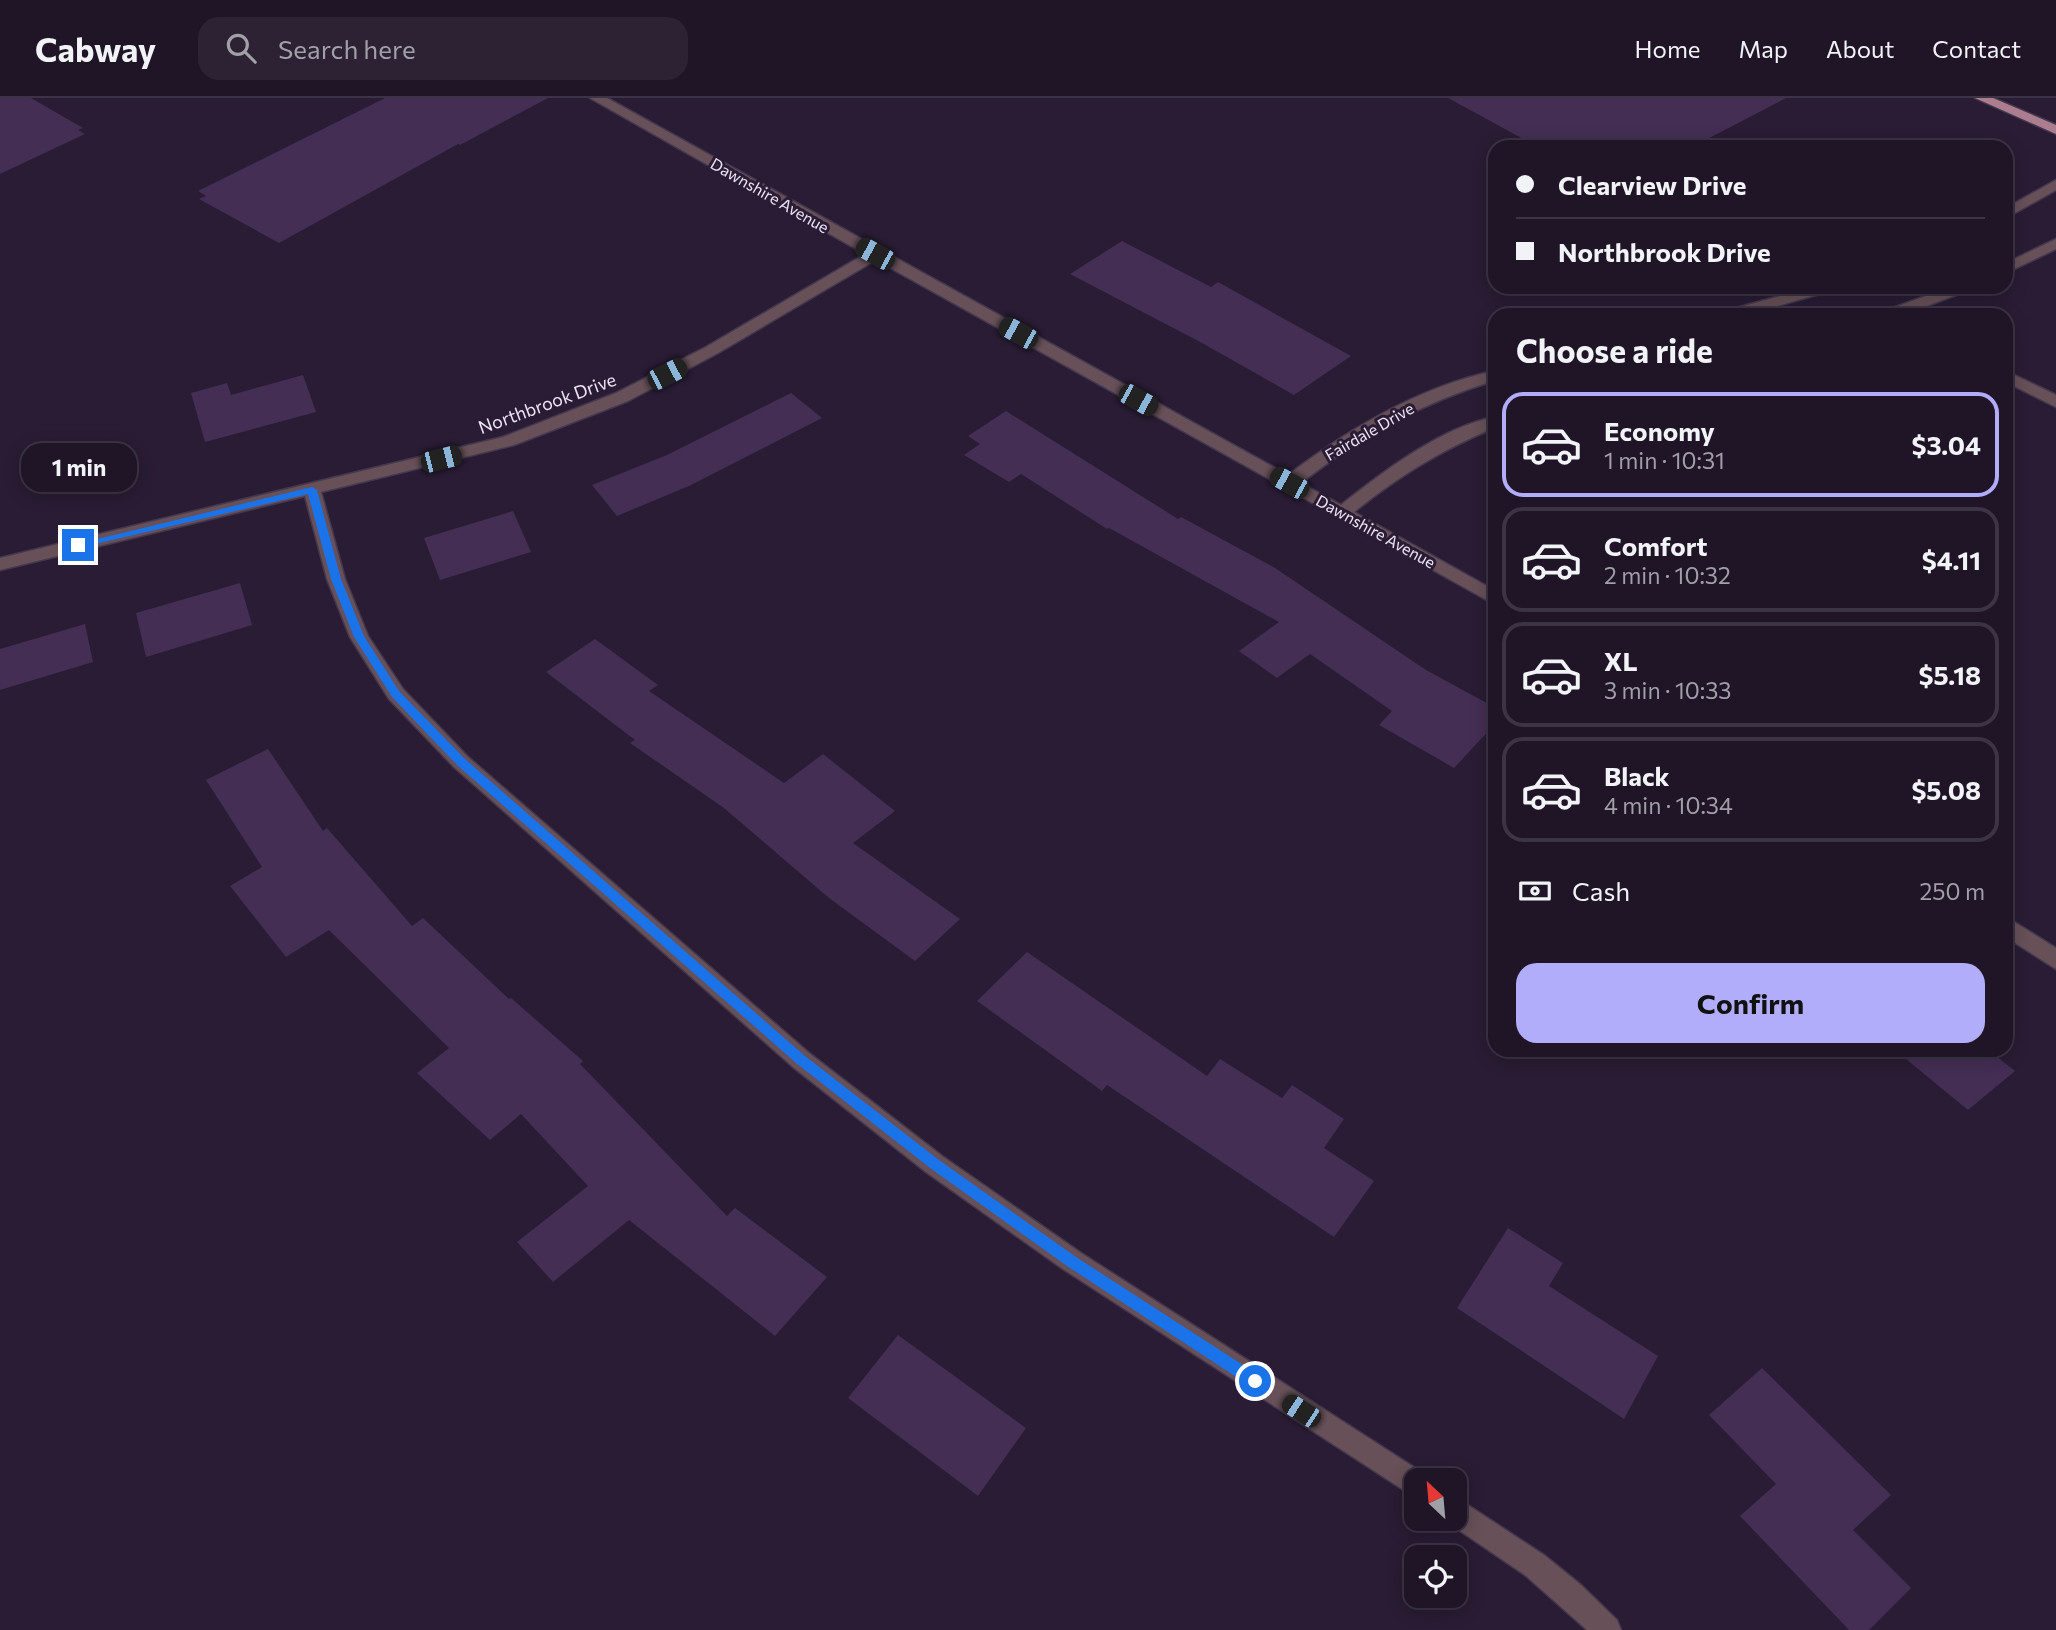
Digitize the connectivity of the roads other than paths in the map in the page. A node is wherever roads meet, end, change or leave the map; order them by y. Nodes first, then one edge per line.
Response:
1 (597, 98) edge
2 (1982, 98) edge
3 (2056, 130) edge
4 (2056, 184) edge
5 (2013, 210) edge
6 (2056, 243) edge
7 (875, 254) junction
8 (2013, 265) edge
9 (1804, 294) edge
10 (1935, 294) edge
11 (1753, 308) edge
12 (1906, 308) edge
13 (1488, 378) edge
14 (2013, 380) edge
15 (2056, 402) edge
16 (1488, 424) edge
17 (1289, 483) junction
18 (312, 490) junction
19 (1343, 512) junction
20 (0, 564) edge
21 (1488, 595) edge
22 (2013, 931) edge
23 (2056, 960) edge
24 (1404, 1477) edge
25 (1467, 1518) edge
26 (1607, 1630) edge

1 - 7 street, Dawnshire Avenue
2 - 3 main road
4 - 5 street
6 - 8 street
7 - 17 street, Dawnshire Avenue
7 - 18 street, Northbrook Drive
9 - 11 street
10 - 12 street
13 - 17 street, Fairdale Drive
14 - 15 street
16 - 19 street
17 - 19 street, Dawnshire Avenue
18 - 20 street, Northbrook Drive
18 - 24 street
19 - 21 street, Dawnshire Avenue
22 - 23 street
25 - 26 street

